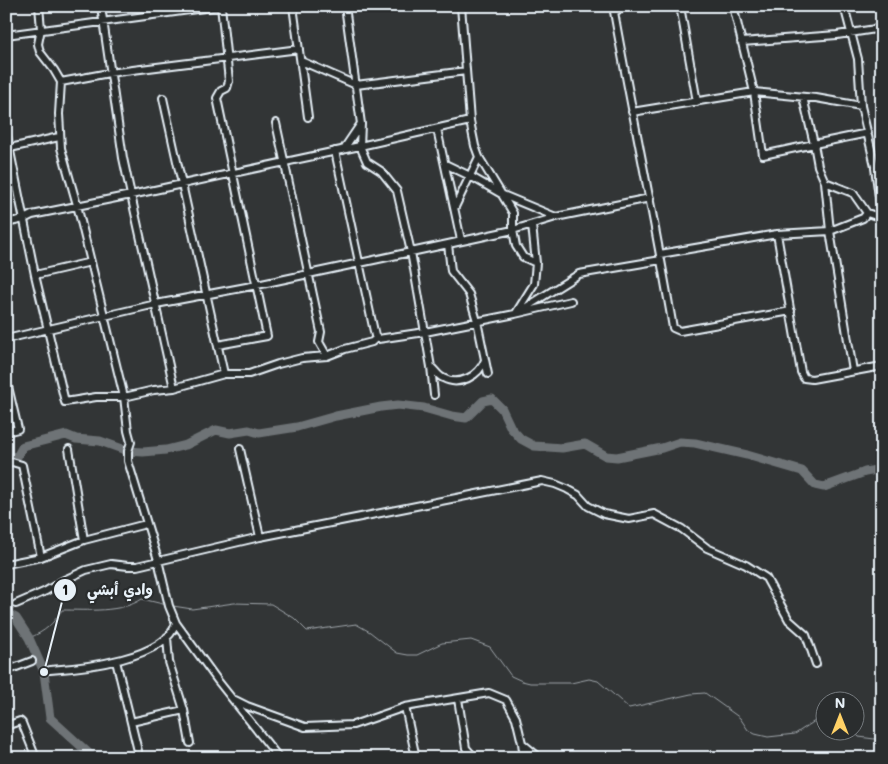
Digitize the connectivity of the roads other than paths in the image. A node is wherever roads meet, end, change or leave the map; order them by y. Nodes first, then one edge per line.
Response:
1 (39, 6) edge
2 (101, 6) edge
3 (220, 6) edge
4 (293, 6) edge
5 (345, 6) edge
6 (460, 6) edge
7 (625, 6) edge
8 (680, 6) edge
9 (733, 6) edge
10 (844, 6) edge
11 (614, 9) edge
12 (102, 22) junction
13 (882, 28) edge
14 (41, 29) junction
15 (851, 32) junction
16 (6, 35) edge
17 (741, 42) junction
18 (299, 49) junction
19 (227, 58) junction
20 (300, 61) junction
21 (466, 71) junction
22 (110, 73) junction
23 (61, 82) junction
24 (356, 86) junction
25 (754, 92) junction
26 (803, 97) junction
27 (163, 98) dead end
28 (696, 102) junction
29 (862, 106) junction
30 (632, 112) junction
31 (308, 117) dead end
32 (470, 120) junction
33 (276, 122) dead end
34 (361, 124) junction
35 (437, 129) junction
36 (6, 131) edge
37 (868, 133) junction
38 (59, 137) junction
39 (814, 144) junction
40 (360, 146) junction
41 (10, 148) junction
42 (343, 150) junction
43 (334, 151) junction
44 (479, 157) junction
45 (284, 162) junction
46 (445, 164) junction
47 (874, 166) junction
48 (232, 173) junction
49 (470, 176) junction
50 (882, 176) edge
51 (824, 182) junction
52 (183, 184) junction
53 (131, 195) junction
54 (503, 195) junction
55 (650, 198) junction
56 (77, 206) junction
57 (455, 207) junction
58 (867, 213) junction
59 (556, 217) junction
60 (882, 218) edge
61 (24, 219) junction
62 (6, 222) edge
63 (532, 225) junction
64 (513, 230) junction
65 (830, 231) junction
66 (778, 234) junction
67 (461, 240) junction
68 (448, 244) junction
69 (411, 252) junction
70 (661, 257) junction
71 (91, 262) junction
72 (360, 263) junction
73 (536, 263) junction
74 (308, 274) junction
75 (35, 275) junction
76 (257, 286) junction
77 (208, 295) junction
78 (570, 301) dead end
79 (156, 304) junction
80 (791, 311) junction
81 (515, 314) junction
82 (105, 316) junction
83 (477, 321) junction
84 (49, 330) junction
85 (425, 332) junction
86 (376, 338) junction
87 (6, 339) edge
88 (218, 345) junction
89 (327, 356) junction
90 (485, 360) junction
91 (882, 366) edge
92 (431, 367) junction
93 (853, 371) junction
94 (224, 374) junction
95 (488, 374) dead end
96 (6, 378) edge
97 (174, 388) junction
98 (434, 395) dead end
99 (124, 397) junction
100 (6, 432) edge
101 (69, 449) dead end
102 (240, 449) dead end
103 (6, 463) edge
104 (146, 524) junction
105 (260, 536) junction
106 (84, 540) junction
107 (41, 557) junction
108 (158, 560) junction
109 (6, 564) edge
110 (16, 604) dead end
111 (176, 623) junction
112 (168, 637) junction
113 (32, 661) dead end
114 (116, 661) junction
115 (816, 664) dead end
116 (50, 670) dead end
117 (6, 671) edge
118 (233, 699) junction
119 (458, 699) junction
120 (405, 707) junction
121 (184, 710) junction
122 (131, 722) junction
123 (6, 726) edge
124 (190, 743) dead end
125 (522, 743) junction
126 (138, 752) dead end
127 (36, 758) edge
128 (279, 758) edge
129 (416, 758) edge
130 (475, 758) edge
131 (524, 758) edge
132 (540, 758) edge

1 - 14 street
2 - 12 street
3 - 12 street
3 - 19 street
4 - 18 street
5 - 24 street
6 - 21 street
7 - 11 street
8 - 28 street
9 - 17 street
10 - 15 street
11 - 30 street
12 - 14 street
12 - 22 street
13 - 15 street
14 - 16 street
14 - 23 street
15 - 17 street
15 - 29 street
17 - 25 street
18 - 19 street
18 - 20 street
19 - 22 street
19 - 48 street
20 - 24 street
20 - 31 street
21 - 24 street
21 - 32 street
22 - 23 street
22 - 53 street
23 - 38 street
24 - 34 street
25 - 26 street
25 - 28 street
25 - 39 street
26 - 29 street
26 - 39 street
27 - 52 street
28 - 30 street
29 - 37 street
30 - 55 street
32 - 35 street
32 - 44 street
33 - 45 street
34 - 40 street
34 - 42 street
35 - 40 street
35 - 46 street
36 - 41 street
37 - 39 street
37 - 47 street
38 - 41 street
38 - 56 street
39 - 51 street
40 - 42 street
40 - 69 street
41 - 61 street
42 - 43 street
43 - 45 street
43 - 72 street
44 - 49 street
44 - 54 street
45 - 48 street
45 - 74 street
46 - 49 street
46 - 57 street
47 - 50 street
47 - 60 street
48 - 52 street
48 - 76 street
49 - 54 street
49 - 57 street
51 - 58 street
51 - 65 street
52 - 53 street
52 - 77 street
53 - 56 street
53 - 79 street
54 - 59 street
54 - 64 street
55 - 59 street
55 - 70 street
56 - 61 street
56 - 71 street
57 - 67 street
58 - 60 street
58 - 65 street
59 - 63 street
61 - 62 street
61 - 75 street
63 - 64 street
63 - 73 street
64 - 67 street
64 - 73 street
65 - 66 street
65 - 93 street
66 - 70 street
66 - 80 street
67 - 68 street
68 - 69 street
68 - 83 street
69 - 72 street
69 - 85 street
70 - 80 street
70 - 81 street
71 - 75 street
71 - 82 street
72 - 74 street
72 - 86 street
73 - 81 street
74 - 76 street
74 - 89 street
75 - 84 street
76 - 77 street
76 - 88 street
77 - 79 street
77 - 88 street
78 - 81 street
79 - 82 street
79 - 97 street
80 - 93 street
81 - 83 street
82 - 84 street
82 - 99 street
83 - 85 street
83 - 90 street
84 - 87 street
84 - 99 street
85 - 86 street
85 - 92 street
86 - 89 street
88 - 94 street
89 - 94 street
90 - 92 street
90 - 95 street
91 - 93 street
92 - 98 street
94 - 97 street
96 - 100 street
97 - 99 street
99 - 104 street
101 - 106 street
102 - 105 street
103 - 107 street
104 - 106 street
104 - 108 street
105 - 108 street
105 - 115 street
106 - 107 street
107 - 109 street
108 - 110 street
108 - 111 street
111 - 112 street
111 - 118 street
112 - 114 street
112 - 121 street
113 - 117 street
114 - 116 street
114 - 122 street
118 - 120 street
118 - 128 street
119 - 120 street
119 - 125 street
119 - 130 street
120 - 129 street
121 - 122 street
121 - 124 street
122 - 126 street
123 - 127 street
125 - 131 street
125 - 132 street

